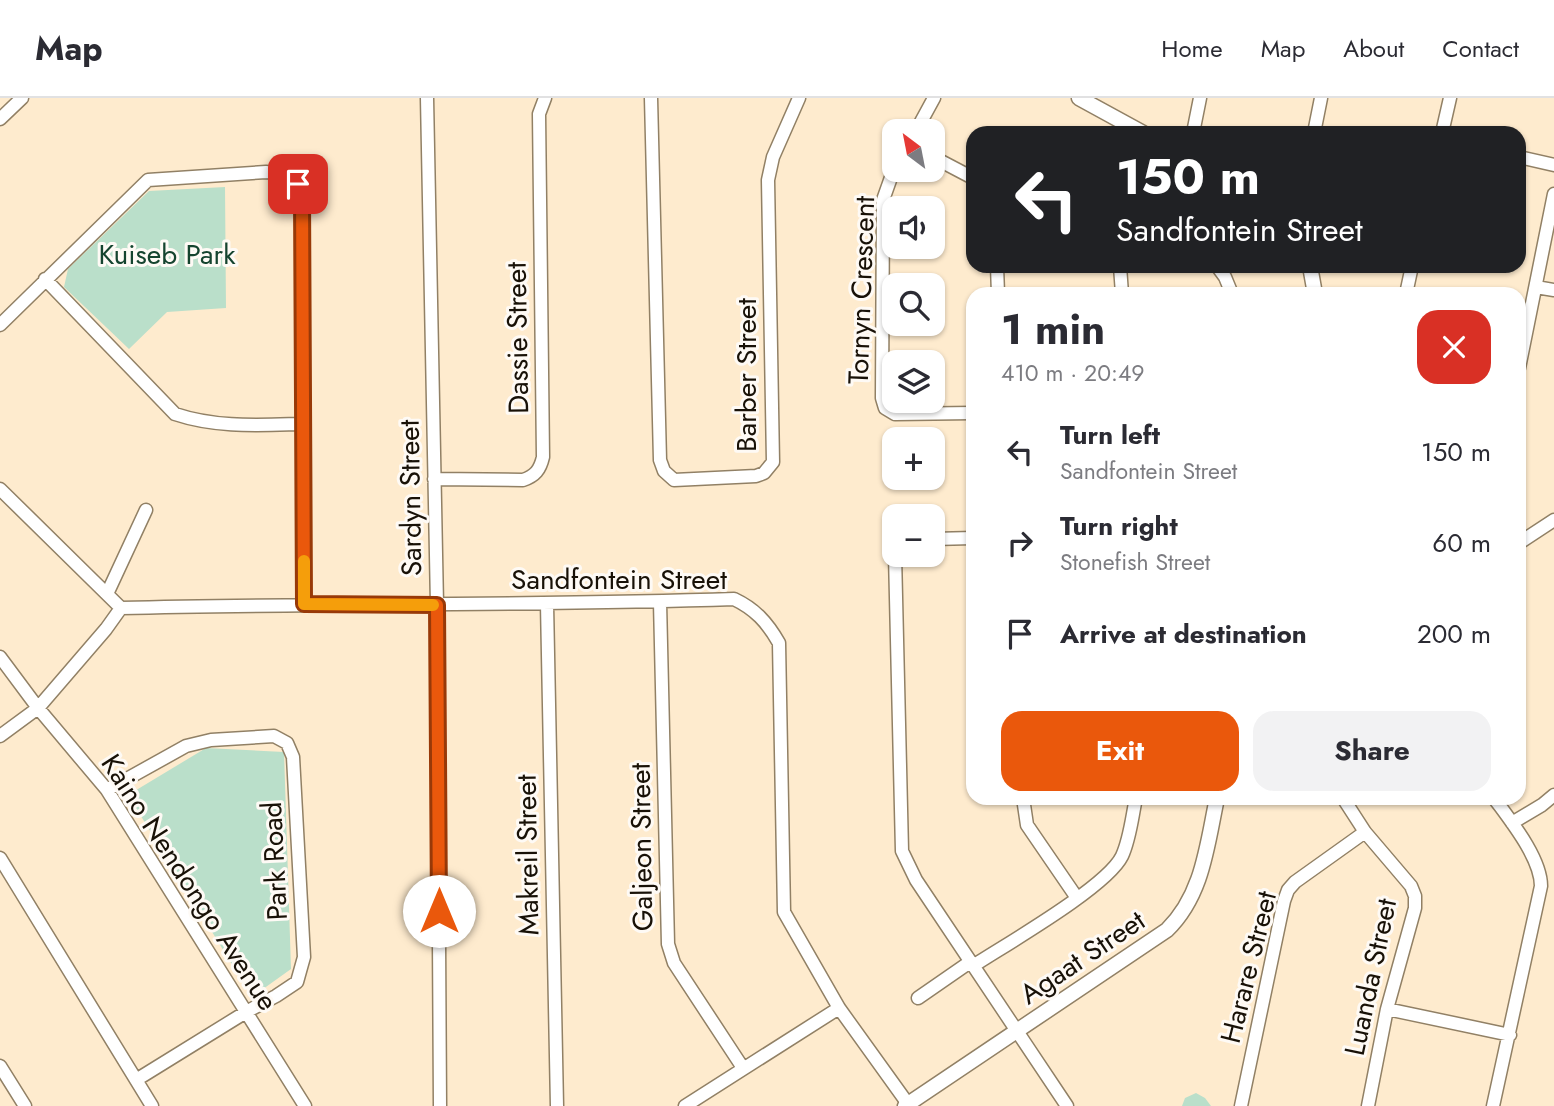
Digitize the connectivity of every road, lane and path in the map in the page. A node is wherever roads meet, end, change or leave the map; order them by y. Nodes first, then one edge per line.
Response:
1 (22, 98) edge
2 (427, 98) edge
3 (545, 98) edge
4 (651, 98) edge
5 (799, 98) edge
6 (934, 98) edge
7 (1081, 98) edge
8 (1200, 98) edge
9 (1321, 98) edge
10 (1450, 98) edge
11 (0, 119) edge
12 (923, 119) edge
13 (1131, 126) edge
14 (1194, 126) edge
15 (1315, 126) edge
16 (1444, 126) edge
17 (1526, 159) edge
18 (945, 163) edge
19 (1554, 165) edge
20 (966, 174) edge
21 (889, 182) edge
22 (1554, 194) edge
23 (45, 279) junction
24 (1536, 287) junction
25 (1554, 290) edge
26 (0, 325) edge
27 (1526, 335) edge
28 (966, 412) edge
29 (303, 424) junction
30 (434, 479) junction
31 (0, 489) edge
32 (146, 510) dead end
33 (1554, 520) edge
34 (966, 538) edge
35 (1526, 538) edge
36 (945, 539) edge
37 (895, 567) edge
38 (107, 594) junction
39 (660, 602) junction
40 (304, 604) junction
41 (547, 604) junction
42 (437, 605) junction
43 (121, 608) junction
44 (0, 657) edge
45 (38, 708) junction
46 (0, 736) edge
47 (107, 790) junction
48 (1554, 795) edge
49 (1024, 805) edge
50 (1134, 805) edge
51 (1215, 805) edge
52 (1348, 805) edge
53 (1499, 805) edge
54 (1513, 823) junction
55 (1365, 832) junction
56 (0, 858) edge
57 (1077, 898) junction
58 (971, 964) junction
59 (918, 998) dead end
60 (839, 1008) junction
61 (1387, 1009) junction
62 (246, 1012) junction
63 (1017, 1030) junction
64 (1510, 1035) junction
65 (0, 1066) edge
66 (743, 1069) junction
67 (136, 1080) junction
68 (906, 1105) edge
69 (25, 1106) edge
70 (152, 1106) edge
71 (305, 1106) edge
72 (440, 1106) edge
73 (557, 1106) edge
74 (685, 1106) edge
75 (1067, 1106) edge
76 (1241, 1106) edge
77 (1368, 1106) edge
78 (1493, 1106) edge

1 - 11 street
2 - 30 street, Sardyn Street
3 - 30 street, Dassie Street
4 - 5 street, Barber Street
6 - 12 street
7 - 13 street
8 - 14 street
9 - 15 street
10 - 16 street
17 - 19 street
18 - 20 street
21 - 28 street, Tornyn Crescent
22 - 24 street
23 - 26 street
23 - 29 street
23 - 29 street
24 - 25 street
24 - 27 street
29 - 40 street
30 - 42 street, Sardyn Street
31 - 38 street
32 - 38 street
33 - 35 street
34 - 36 street
37 - 58 street
38 - 43 street
39 - 41 street, Sandfontein Street
39 - 60 street, Sandfontein Street
39 - 66 street, Galjeon Street
40 - 42 street, Sandfontein Street
40 - 43 street, Sandfontein Street
41 - 42 street, Sandfontein Street
41 - 73 street, Makreil Street
42 - 72 street, Sardyn Street
43 - 45 street
44 - 45 street, Kaino Nendongo Avenue
45 - 46 street
45 - 47 street, Kaino Nendongo Avenue
47 - 62 street, Kaino Nendongo Avenue
47 - 62 street, Park Road
48 - 54 street
49 - 57 street
50 - 57 street
51 - 63 street, Agaat Street
52 - 55 street, Luanda Street
53 - 54 street
54 - 64 street
55 - 61 street, Luanda Street
55 - 76 street, Harare Street
56 - 67 street
57 - 58 street
58 - 59 street
58 - 63 street
60 - 66 street
60 - 68 street, Sandfontein Street
61 - 64 street
61 - 77 street, Luanda Street
62 - 67 street, Park Road
62 - 71 street, Kaino Nendongo Avenue
63 - 68 street, Agaat Street
63 - 75 street
64 - 78 street
65 - 69 street
66 - 74 street
67 - 70 street

